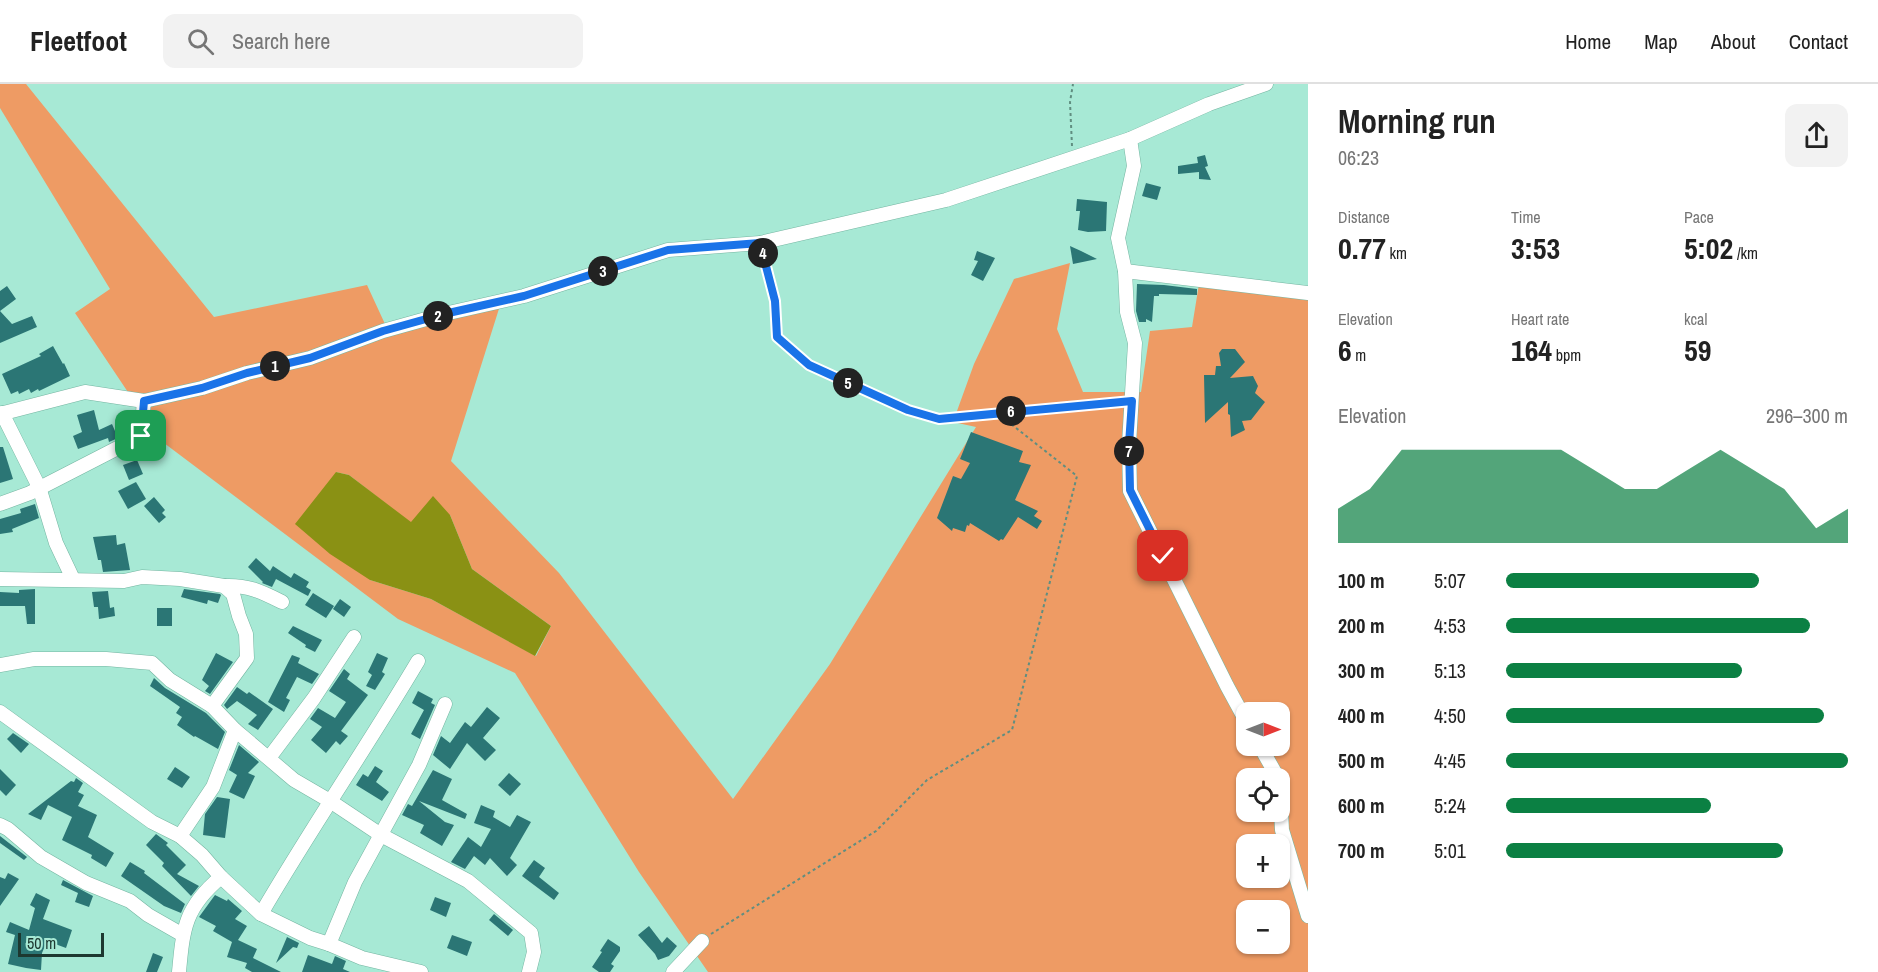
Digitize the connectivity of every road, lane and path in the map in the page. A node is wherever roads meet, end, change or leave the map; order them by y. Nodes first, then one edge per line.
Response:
1 (1073, 84) edge
2 (1266, 84) edge
3 (1130, 139) junction
4 (1072, 158) junction
5 (760, 243) junction
6 (1125, 271) junction
7 (1308, 293) edge
8 (144, 401) junction
9 (1132, 401) junction
10 (997, 413) junction
11 (1, 414) edge
12 (39, 487) junction
13 (0, 504) edge
14 (0, 579) edge
15 (73, 579) junction
16 (224, 586) junction
17 (282, 602) dead end
18 (354, 637) dead end
19 (418, 661) dead end
20 (0, 665) edge
21 (1236, 702) edge
22 (445, 704) dead end
23 (212, 706) junction
24 (0, 712) edge
25 (235, 730) junction
26 (269, 758) junction
27 (330, 801) junction
28 (1282, 822) edge
29 (0, 825) edge
30 (381, 835) junction
31 (180, 836) junction
32 (221, 877) junction
33 (261, 914) junction
34 (1308, 916) edge
35 (183, 935) junction
36 (702, 941) joint
37 (330, 944) junction
38 (179, 972) edge
39 (421, 972) edge
40 (529, 972) edge
41 (673, 972) edge

1 - 4 path
2 - 3 street
3 - 4 street
3 - 6 street
4 - 5 street
5 - 8 street
5 - 10 path
6 - 7 street
6 - 9 street
8 - 11 street
8 - 12 street
9 - 10 path
9 - 21 street
10 - 36 path
11 - 12 street
12 - 13 street
12 - 15 street
14 - 15 street
15 - 16 street
16 - 17 street
16 - 23 street
18 - 26 street
19 - 27 street
20 - 23 street
22 - 30 street
23 - 25 street
24 - 31 street
25 - 26 street
25 - 31 street
26 - 27 street
27 - 30 street
27 - 33 street
28 - 34 street
29 - 35 street
30 - 37 street
30 - 40 street
31 - 32 street
32 - 33 street
32 - 35 street
33 - 37 street
35 - 38 street
36 - 41 street
37 - 39 street

